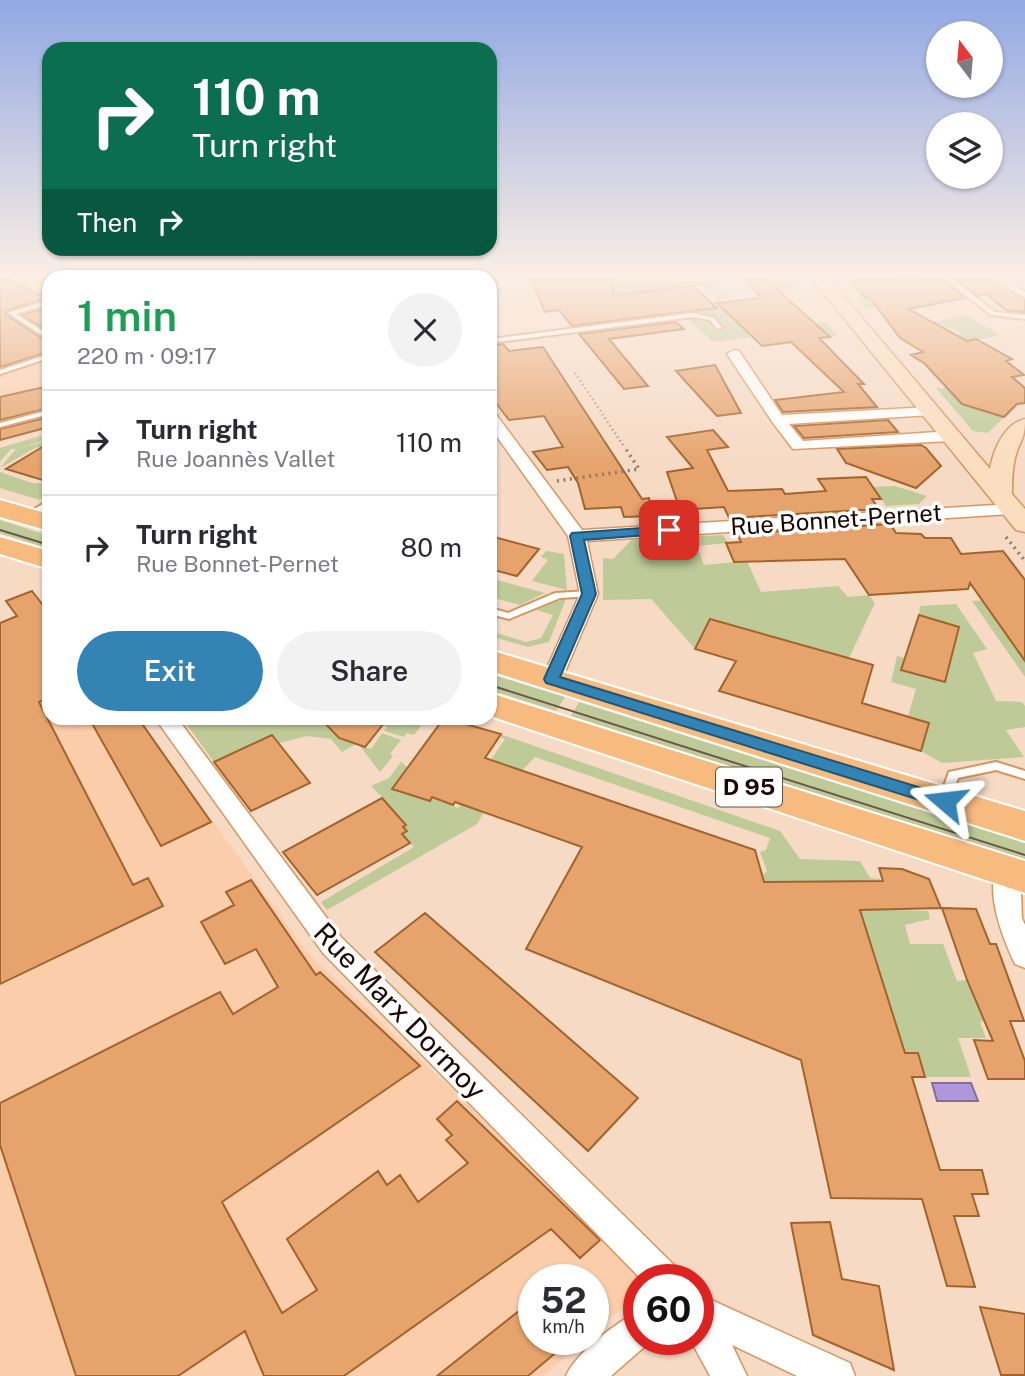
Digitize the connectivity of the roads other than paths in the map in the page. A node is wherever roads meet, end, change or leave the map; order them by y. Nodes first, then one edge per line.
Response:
1 (870, 338) edge
2 (734, 354) dead end
3 (42, 358) edge
4 (0, 372) edge
5 (931, 411) junction
6 (42, 414) edge
7 (778, 420) junction
8 (0, 425) edge
9 (1025, 425) edge
10 (497, 426) edge
11 (959, 445) junction
12 (1005, 449) junction
13 (0, 508) edge
14 (1012, 510) edge
15 (42, 515) edge
16 (577, 536) junction
17 (0, 545) edge
18 (42, 559) edge
19 (589, 594) junction
20 (497, 613) edge
21 (497, 662) edge
22 (551, 679) junction
23 (497, 706) edge
24 (171, 725) edge
25 (1025, 775) edge
26 (945, 801) junction
27 (1025, 826) edge
28 (1016, 874) edge
29 (1025, 956) edge
30 (649, 1264) edge
31 (714, 1319) edge
32 (623, 1343) edge
33 (714, 1348) edge
34 (584, 1376) edge
35 (729, 1376) edge
36 (836, 1376) edge

1 - 5 street
2 - 7 street
3 - 4 lane
5 - 7 street
5 - 11 street
6 - 8 lane
7 - 11 street
9 - 12 street
10 - 16 street
11 - 12 street
11 - 14 street
12 - 14 street
13 - 15 main road
14 - 16 street, Rue Bonnet-Pernet
16 - 19 street
17 - 18 main road
19 - 20 lane
19 - 22 street
21 - 22 main road, D 95
22 - 26 main road, D 95
23 - 28 main road, D 95
24 - 30 street, Rue Marx Dormoy
25 - 26 lane
26 - 27 main road, D 95
28 - 29 street
31 - 36 street
32 - 34 street
33 - 35 street

